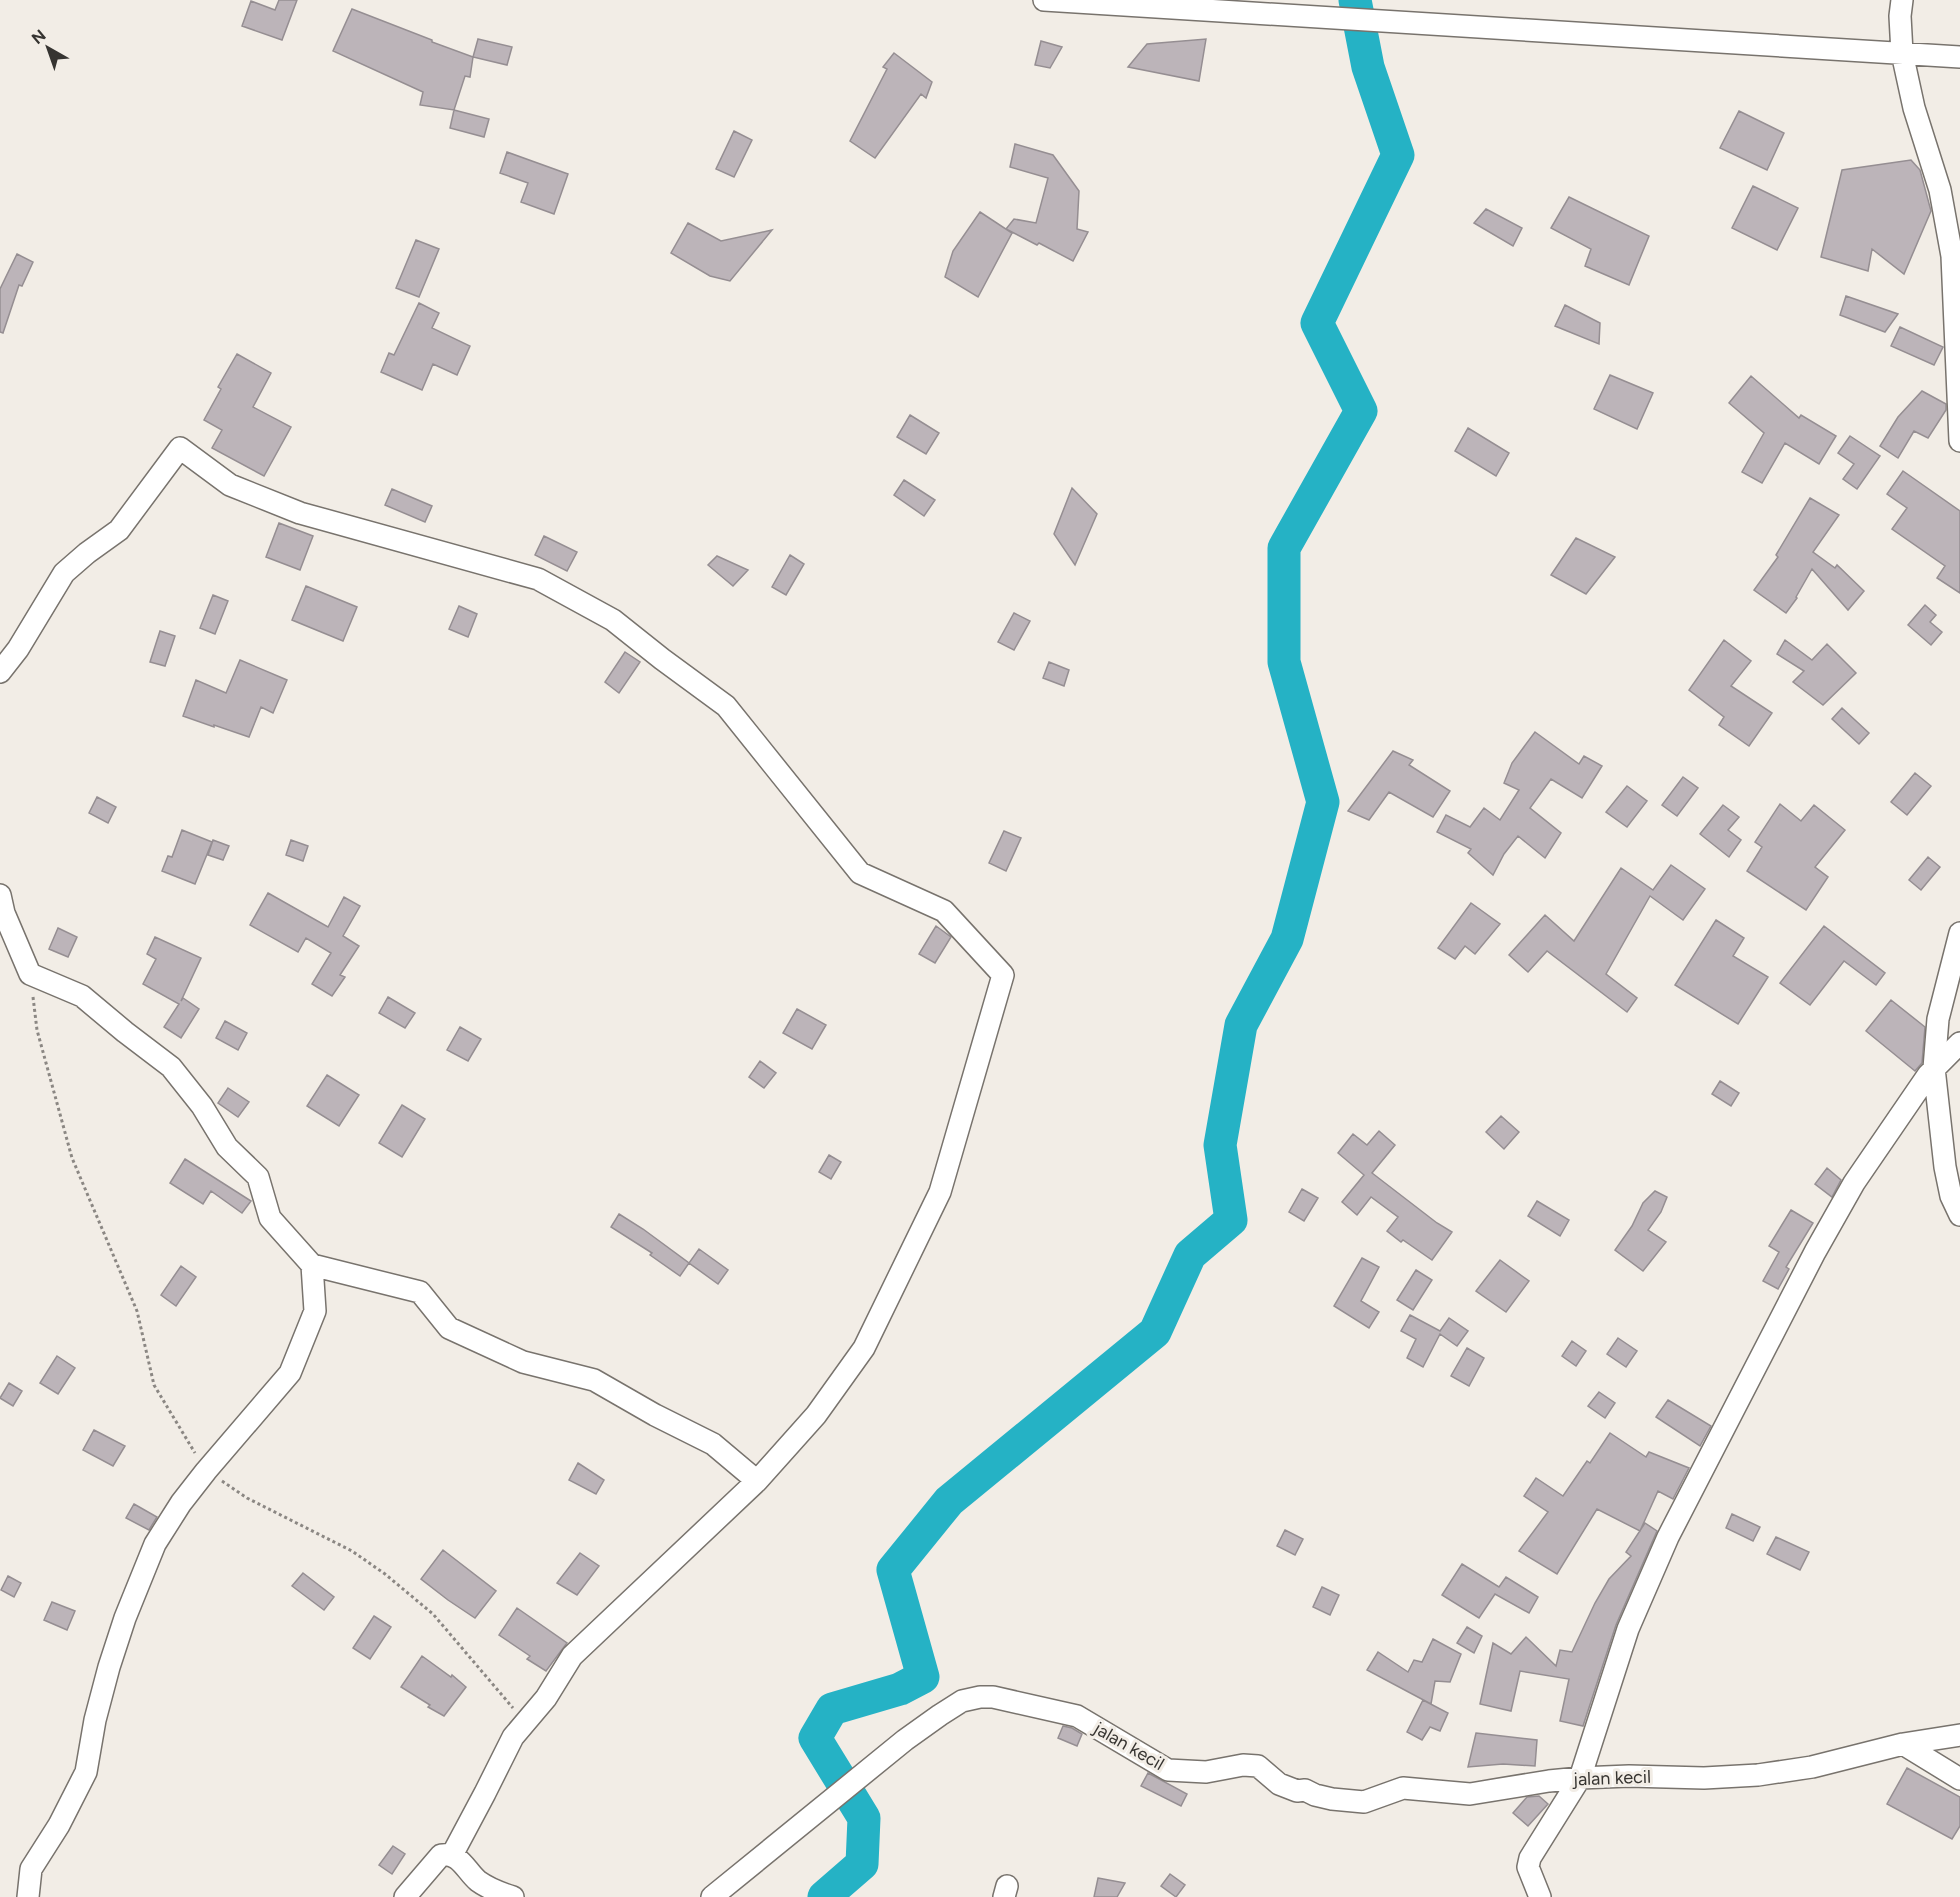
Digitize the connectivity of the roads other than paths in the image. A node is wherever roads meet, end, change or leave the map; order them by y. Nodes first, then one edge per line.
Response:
1 (1044, 0) edge
2 (1902, 0) edge
3 (1902, 53) junction
4 (1960, 57) edge
5 (1960, 441) edge
6 (0, 672) edge
7 (0, 895) edge
8 (1960, 933) edge
9 (1960, 1043) edge
10 (1934, 1068) junction
11 (1960, 1215) edge
12 (312, 1265) junction
13 (757, 1481) junction
14 (1960, 1735) edge
15 (1903, 1744) junction
16 (1580, 1778) junction
17 (1960, 1779) edge
18 (452, 1855) junction
19 (28, 1897) edge
20 (405, 1897) edge
21 (513, 1897) edge
22 (712, 1897) edge
23 (1540, 1897) edge

1 - 3 street
2 - 3 street
3 - 4 street
3 - 5 street
6 - 13 street
7 - 12 street
8 - 10 street
9 - 10 street
10 - 11 street
10 - 16 street
12 - 13 street
12 - 19 street
13 - 18 street
14 - 15 street, jalan kecil
15 - 16 street, jalan kecil
15 - 17 street
16 - 22 street, jalan kecil
16 - 23 street
18 - 20 street
18 - 21 street

